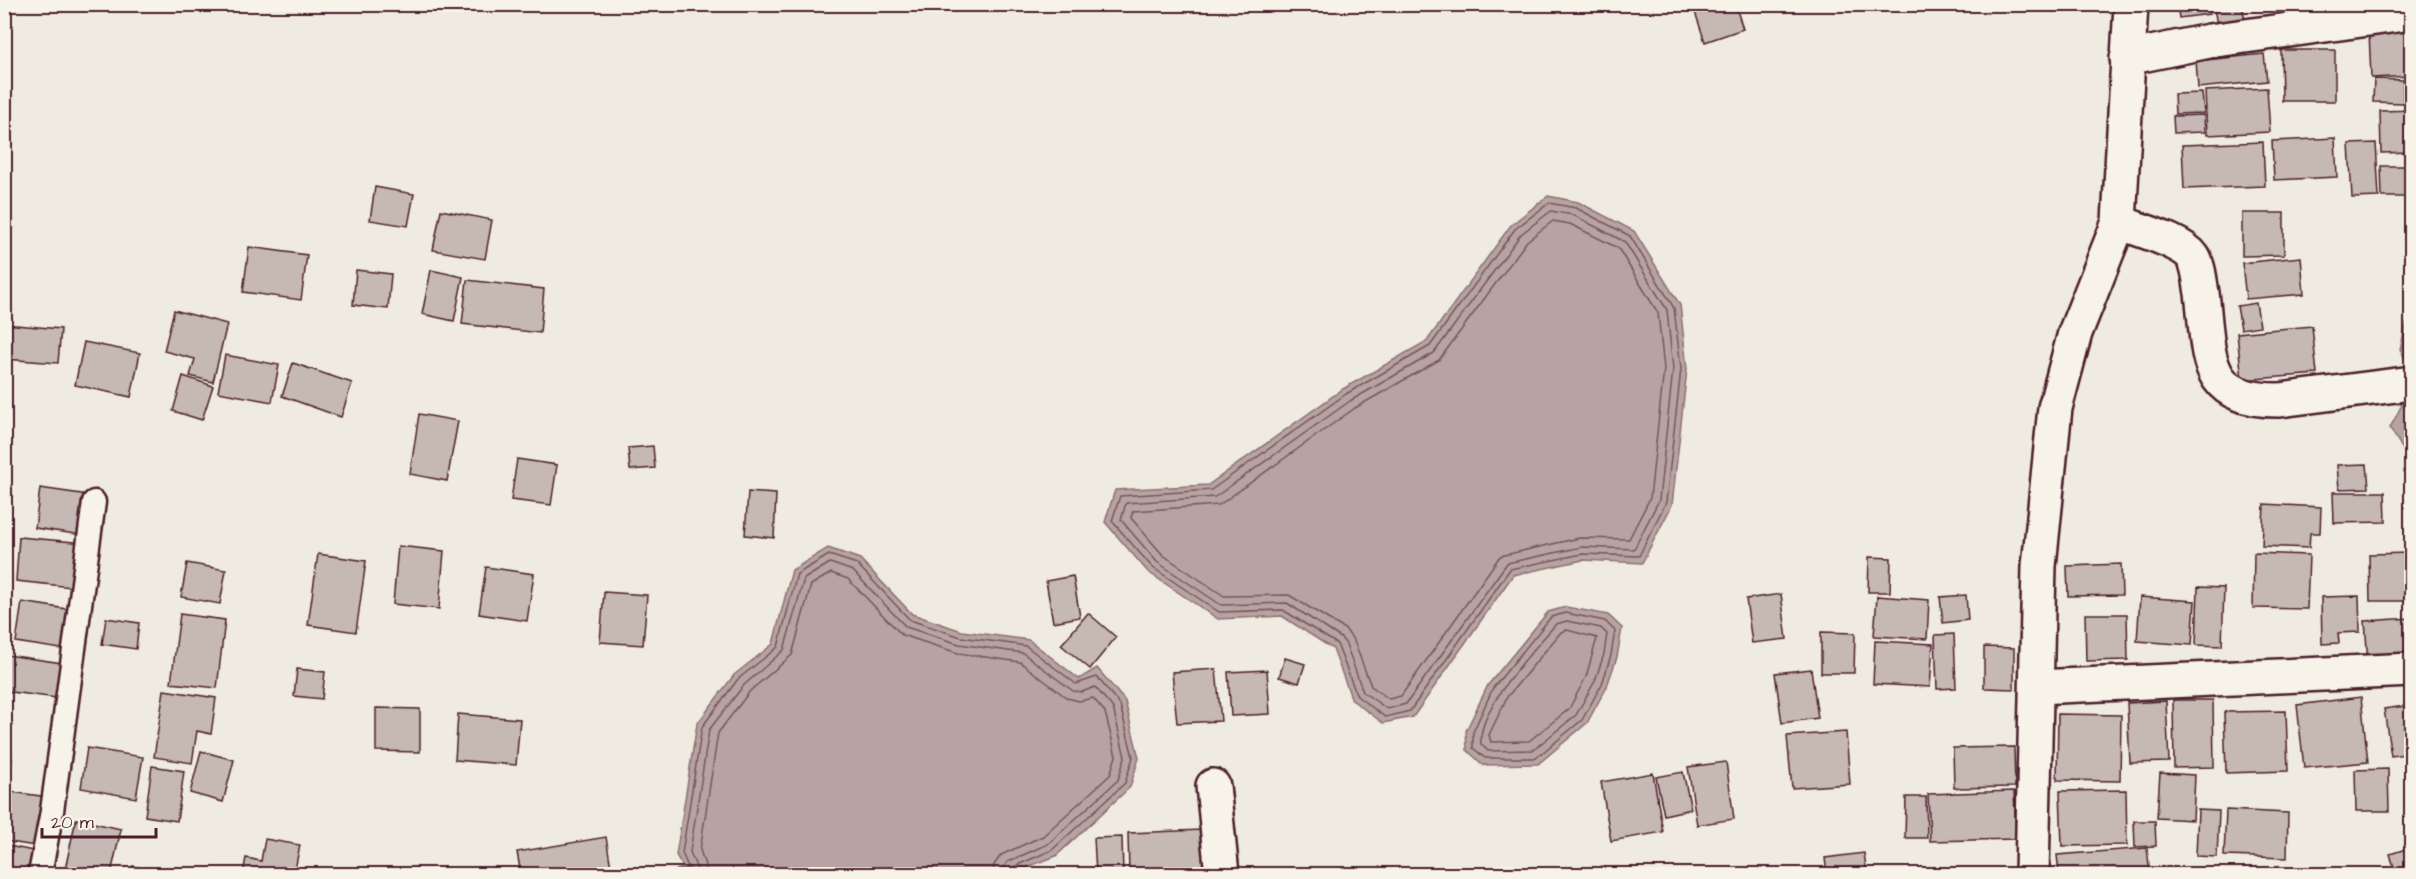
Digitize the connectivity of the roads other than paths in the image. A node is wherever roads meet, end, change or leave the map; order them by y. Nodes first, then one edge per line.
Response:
1 (2131, 4) edge
2 (2412, 13) edge
3 (2127, 58) junction
4 (2119, 222) junction
5 (2412, 383) edge
6 (94, 502) dead end
7 (2412, 670) edge
8 (2037, 687) junction
9 (1213, 786) dead end
10 (40, 874) edge
11 (1222, 874) edge
12 (2032, 874) edge

1 - 3 street
2 - 3 street
3 - 4 street
4 - 5 street
4 - 8 street
6 - 10 lane
7 - 8 street
8 - 12 street
9 - 11 street

